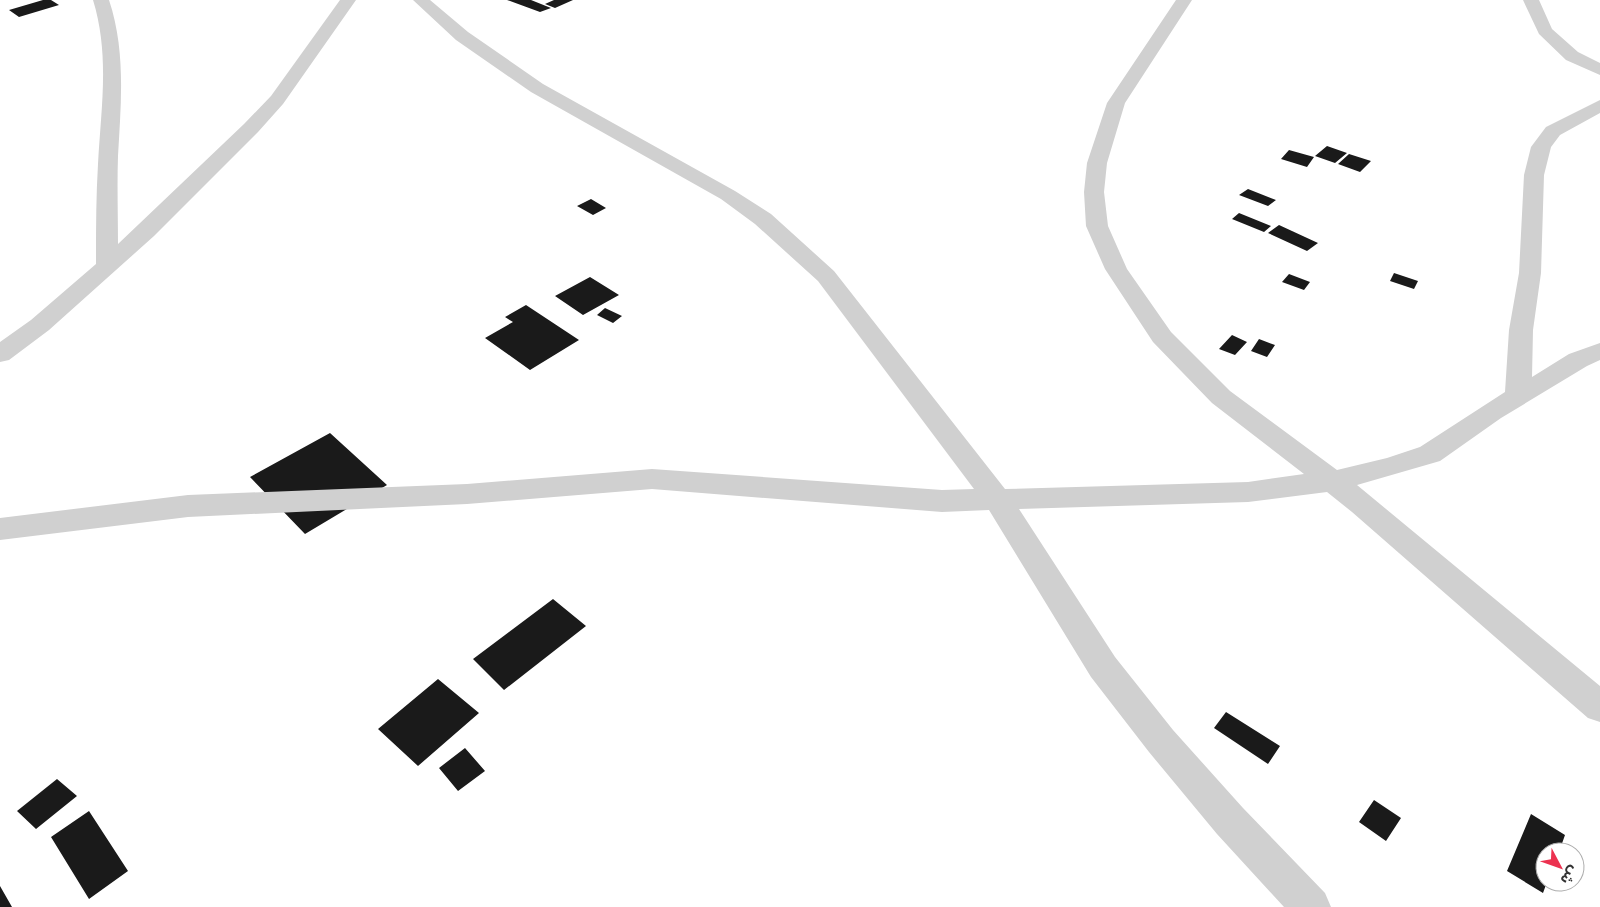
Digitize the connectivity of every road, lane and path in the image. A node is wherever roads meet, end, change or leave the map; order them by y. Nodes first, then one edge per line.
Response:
1 (101, 0) edge
2 (348, 0) edge
3 (421, 0) edge
4 (1184, 0) edge
5 (1531, 0) edge
6 (1600, 70) edge
7 (1600, 106) edge
8 (107, 264) junction
9 (1600, 351) edge
10 (0, 354) edge
11 (1518, 396) junction
12 (1333, 481) junction
13 (998, 500) junction
14 (0, 529) edge
15 (1600, 707) edge
16 (1311, 907) edge

1 - 8 street
2 - 8 street
3 - 13 street
4 - 12 street
5 - 6 street
7 - 11 street
8 - 10 street
9 - 11 street
11 - 12 street
12 - 13 street
12 - 15 street
13 - 14 street
13 - 16 street

